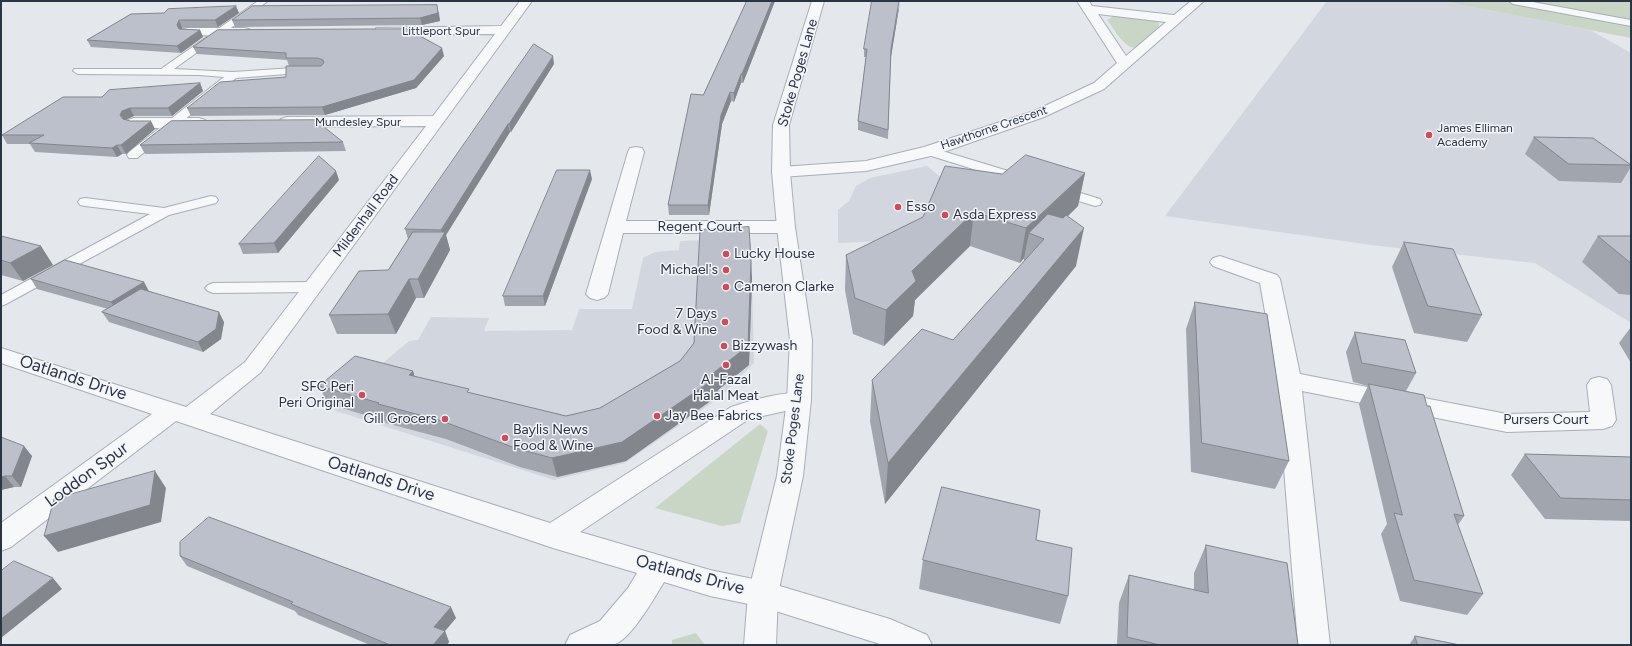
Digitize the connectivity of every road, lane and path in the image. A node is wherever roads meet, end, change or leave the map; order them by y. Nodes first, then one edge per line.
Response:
1 (264, 1) edge
2 (526, 1) edge
3 (818, 1) edge
4 (1198, 1) edge
5 (1513, 1) edge
6 (1086, 5) edge
7 (1177, 19) junction
8 (1631, 23) edge
9 (503, 30) junction
10 (259, 31) edge
11 (369, 31) edge
12 (188, 32) edge
13 (220, 32) junction
14 (1125, 64) junction
15 (320, 70) edge
16 (78, 71) dead end
17 (163, 72) junction
18 (234, 75) junction
19 (438, 121) junction
20 (212, 122) edge
21 (274, 122) edge
22 (134, 123) edge
23 (173, 123) junction
24 (929, 151) junction
25 (133, 154) dead end
26 (627, 163) dead end
27 (781, 172) junction
28 (1035, 183) edge
29 (1050, 188) edge
30 (211, 200) dead end
31 (85, 202) dead end
32 (1095, 202) dead end
33 (164, 212) junction
34 (615, 227) junction
35 (786, 227) junction
36 (1220, 262) dead end
37 (313, 287) junction
38 (213, 288) dead end
39 (597, 294) dead end
40 (1, 300) edge
41 (1, 355) edge
42 (1289, 380) junction
43 (1599, 385) dead end
44 (799, 400) junction
45 (182, 414) junction
46 (553, 536) junction
47 (1, 538) edge
48 (657, 567) junction
49 (763, 594) junction
50 (581, 645) edge
51 (760, 645) edge
52 (916, 645) edge
53 (1314, 645) edge

1 - 13 lane
2 - 9 street, Mildenhall Road
3 - 27 street, Stoke Poges Lane
4 - 7 street, Hawthorne Crescent
5 - 8 lane
6 - 7 street
6 - 14 street
7 - 14 street, Hawthorne Crescent
9 - 11 street, Littleport Spur
9 - 19 street, Mildenhall Road
10 - 13 street
12 - 13 street
13 - 17 lane
14 - 24 street, Hawthorne Crescent
15 - 18 lane
16 - 17 lane
17 - 18 lane
18 - 23 lane
19 - 21 street, Mundesley Spur
19 - 37 street, Mildenhall Road
20 - 23 street
22 - 23 street
23 - 25 lane
24 - 27 street, Hawthorne Crescent
24 - 28 lane
26 - 34 street
27 - 35 street, Stoke Poges Lane
29 - 32 lane
30 - 33 lane
31 - 33 lane
33 - 40 lane
34 - 35 street, Regent Court
34 - 39 street
35 - 44 street, Stoke Poges Lane
36 - 42 street
37 - 38 lane
37 - 45 street, Mildenhall Road
41 - 45 street, Oatlands Drive
42 - 43 street, Pursers Court
42 - 53 street
44 - 46 street
44 - 49 street, Stoke Poges Lane
45 - 46 street, Oatlands Drive
45 - 47 street, Loddon Spur
46 - 48 street, Oatlands Drive
48 - 49 street, Oatlands Drive
48 - 50 street
49 - 51 street, Stoke Poges Lane
49 - 52 street, Oatlands Drive

